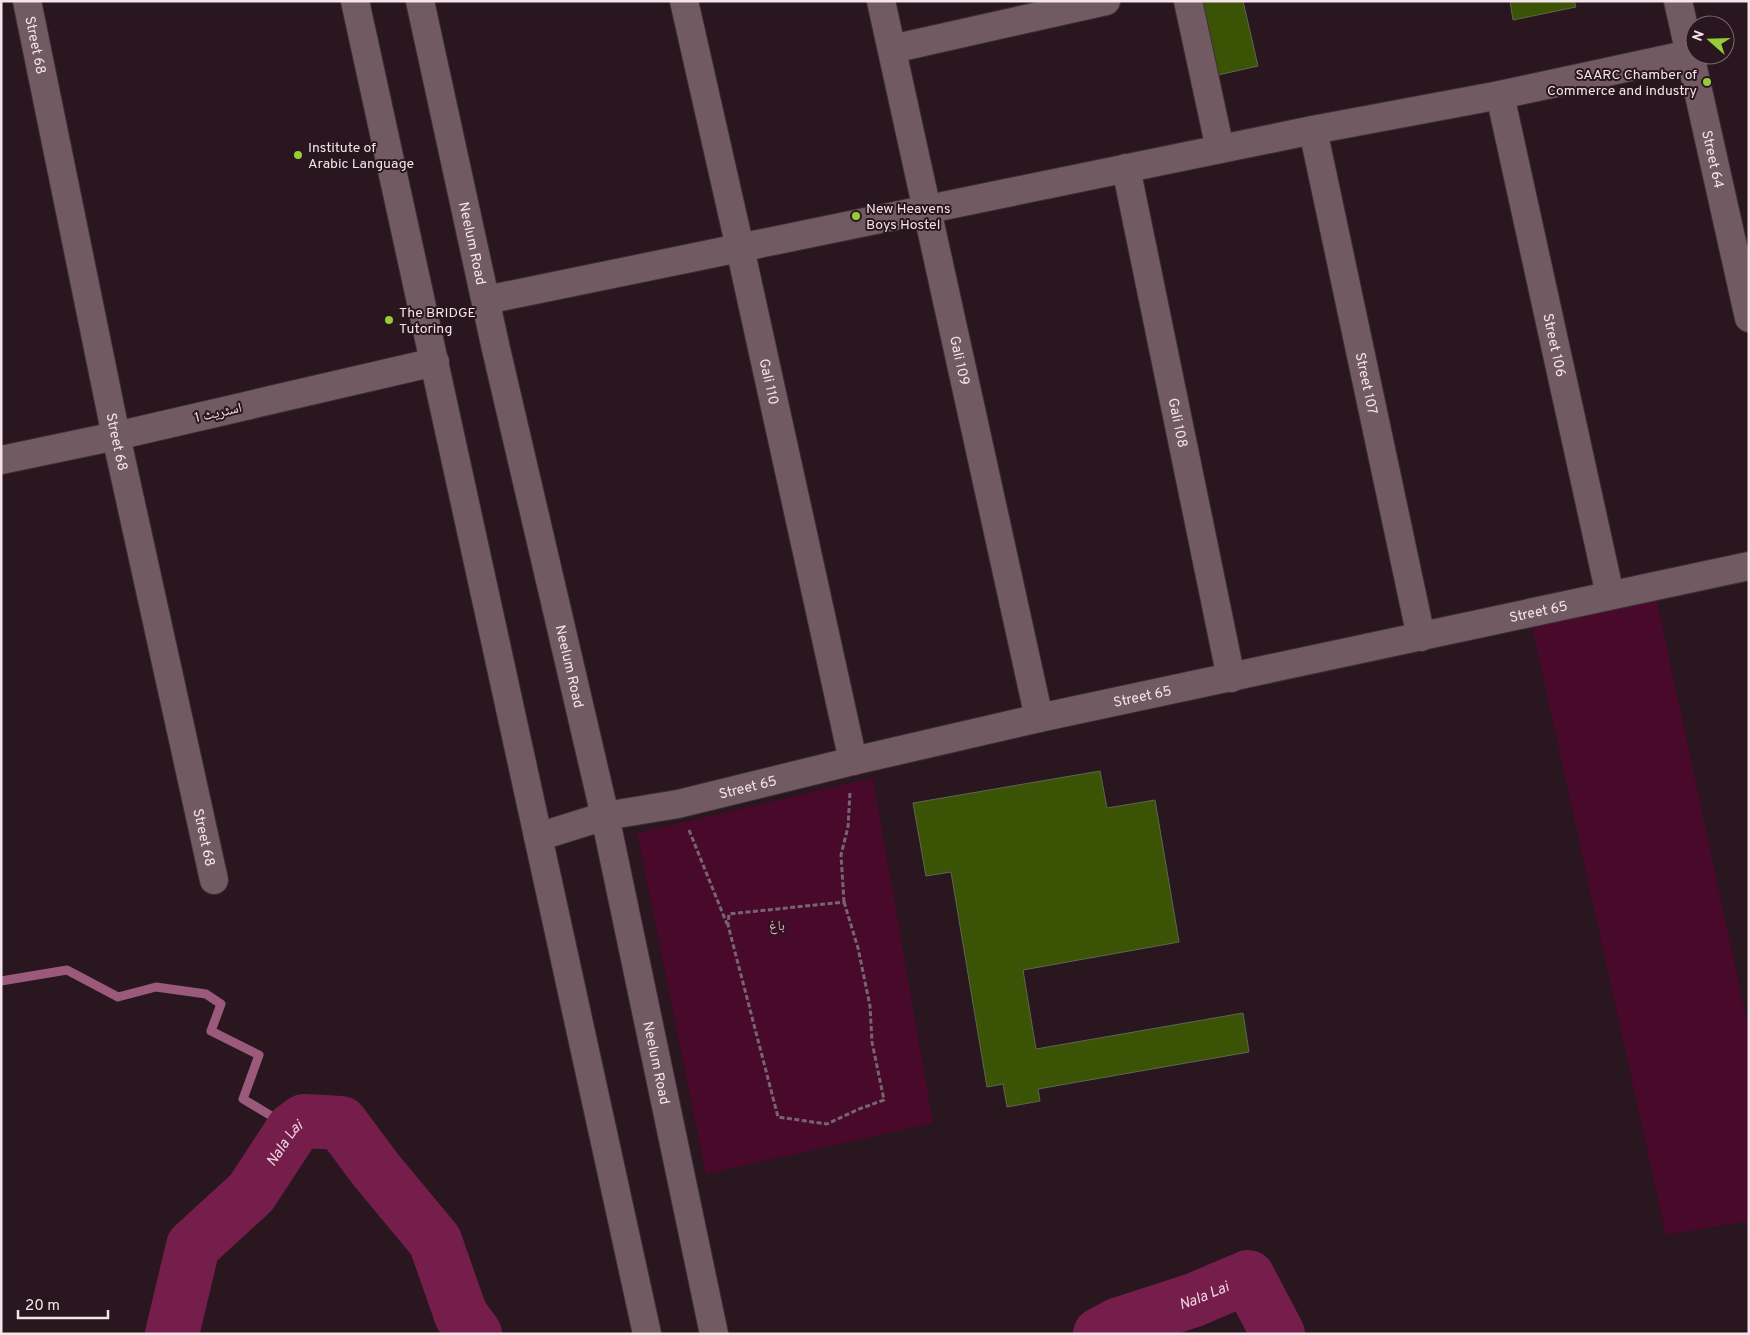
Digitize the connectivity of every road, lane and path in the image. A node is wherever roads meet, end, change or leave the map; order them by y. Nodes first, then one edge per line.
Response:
1 (27, 1) edge
2 (355, 1) edge
3 (420, 1) edge
4 (684, 1) edge
5 (882, 1) edge
6 (1106, 1) edge
7 (1188, 1) edge
8 (1678, 1) edge
9 (1685, 32) edge
10 (892, 49) junction
11 (1685, 55) edge
12 (1692, 65) edge
13 (1500, 95) junction
14 (1313, 130) junction
15 (1220, 149) junction
16 (1126, 168) junction
17 (928, 210) junction
18 (740, 248) junction
19 (486, 300) junction
20 (1747, 305) edge
21 (435, 362) junction
22 (116, 436) junction
23 (1, 460) edge
24 (1749, 566) edge
25 (1610, 595) junction
26 (1421, 636) junction
27 (1231, 678) junction
28 (1039, 718) junction
29 (853, 761) junction
30 (678, 804) junction
31 (604, 816) junction
32 (538, 837) junction
33 (214, 880) dead end
34 (844, 902) junction
35 (728, 925) junction
36 (714, 1333) edge
37 (647, 1334) edge

1 - 22 street, Street 68
2 - 21 street
3 - 19 street, Neelum Road
4 - 18 street, Gali 110
5 - 10 street, Gali 109
6 - 10 street
7 - 15 street
8 - 9 street, Street 64
10 - 17 street, Gali 109
11 - 13 street
12 - 20 street, Street 64
13 - 14 street
13 - 25 street, Street 106
14 - 15 street
14 - 26 street, Street 107
15 - 16 street
16 - 17 street
16 - 27 street, Gali 108
17 - 18 street
17 - 28 street, Gali 109
18 - 19 street
18 - 29 street, Gali 110
19 - 31 street, Neelum Road
21 - 22 street, اسٹریٹ 1
21 - 32 street
22 - 23 street, اسٹریٹ 1
22 - 33 street, Street 68
24 - 25 street, Street 65
25 - 26 street, Street 65
26 - 27 street, Street 65
27 - 28 street, Street 65
28 - 29 street, Street 65
29 - 30 street, Street 65
29 - 34 path
30 - 31 street, Street 65
30 - 35 path
31 - 32 street, Street 65
31 - 36 street, Neelum Road
32 - 37 street
34 - 35 path
34 - 35 path

